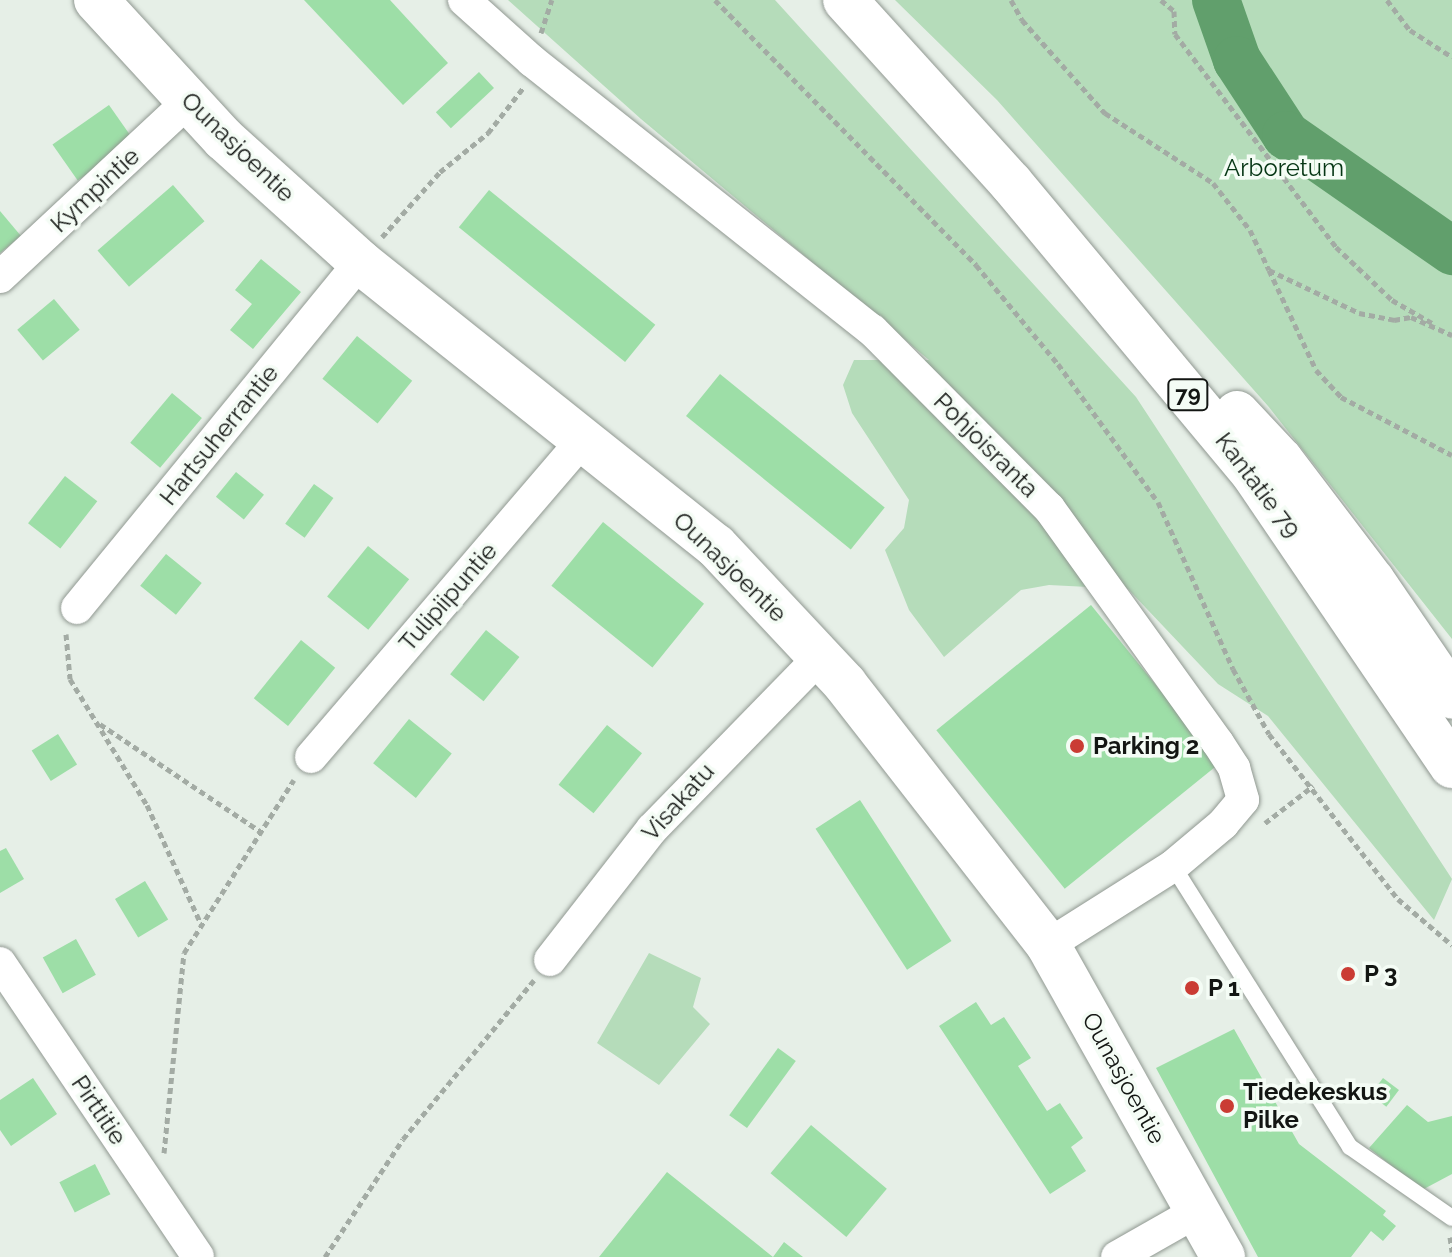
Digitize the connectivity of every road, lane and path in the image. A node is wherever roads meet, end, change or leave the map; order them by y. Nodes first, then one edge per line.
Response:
1 (96, 0) edge
2 (464, 0) edge
3 (715, 0) edge
4 (845, 0) edge
5 (1011, 0) edge
6 (1161, 0) edge
7 (1387, 0) edge
8 (1452, 57) edge
9 (532, 61) junction
10 (189, 101) junction
11 (1011, 183) junction
12 (360, 262) junction
13 (1269, 270) junction
14 (0, 277) edge
15 (1452, 335) edge
16 (584, 438) junction
17 (1452, 455) edge
18 (77, 608) joint
19 (820, 657) junction
20 (1452, 697) edge
21 (96, 721) junction
22 (311, 757) joint
23 (1452, 766) edge
24 (260, 831) junction
25 (1173, 866) junction
26 (201, 924) junction
27 (1048, 945) junction
28 (1452, 945) edge
29 (550, 960) joint
30 (0, 963) edge
31 (159, 1198) junction
32 (1198, 1211) junction
33 (1452, 1218) edge
34 (198, 1257) edge
35 (325, 1257) edge
36 (1117, 1257) edge
37 (1223, 1257) edge

1 - 10 street, Ounasjoentie
2 - 9 street, Pohjoisranta
3 - 28 path
4 - 11 street, Kantatie 79 / 79
5 - 13 path
6 - 15 path
7 - 8 path
9 - 12 path
9 - 25 street, Pohjoisranta
10 - 12 street, Ounasjoentie
10 - 14 street, Kympintie
11 - 20 street, Kantatie 79 / 79
11 - 23 street, Kantatie 79 / 79
12 - 16 street, Ounasjoentie
12 - 18 street, Hartsuherrantie
13 - 15 path
13 - 17 path
16 - 19 street, Ounasjoentie
16 - 22 street, Tulipiipuntie
18 - 21 path
19 - 27 street, Ounasjoentie
19 - 29 street, Visakatu
21 - 24 path
21 - 26 path
22 - 24 path
24 - 26 path
25 - 27 street, Pohjoisranta
25 - 33 lane
26 - 31 path
27 - 32 street, Ounasjoentie
29 - 35 path
30 - 31 street, Pirttitie
31 - 34 street, Pirttitie
32 - 36 street
32 - 37 street, Ounasjoentie

